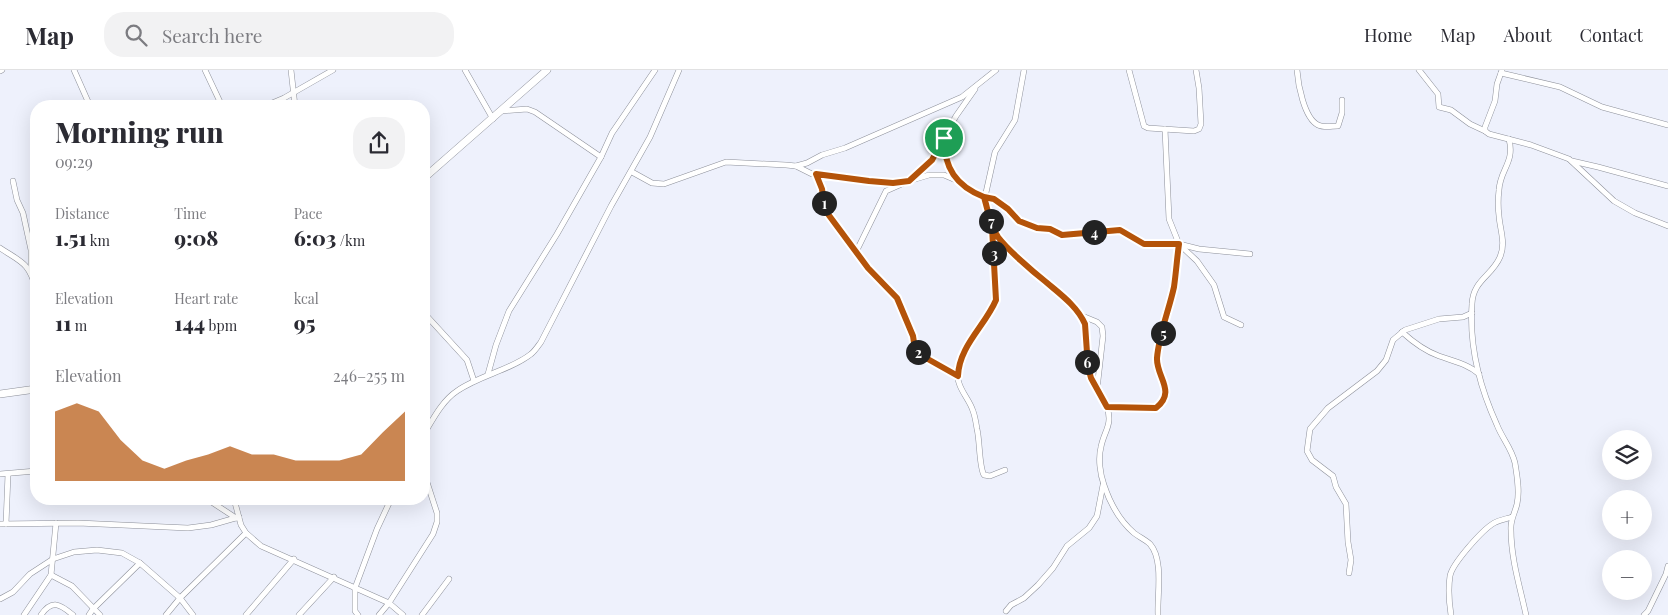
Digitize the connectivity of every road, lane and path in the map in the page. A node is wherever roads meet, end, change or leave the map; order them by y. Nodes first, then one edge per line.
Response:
1 (74, 70) edge
2 (205, 70) edge
3 (291, 70) edge
4 (333, 70) edge
5 (465, 70) edge
6 (547, 70) edge
7 (654, 70) edge
8 (679, 70) edge
9 (996, 70) edge
10 (1024, 70) edge
11 (1129, 70) edge
12 (1196, 70) edge
13 (1297, 70) edge
14 (1419, 70) edge
15 (1501, 71) edge
16 (979, 85) junction
17 (294, 92) junction
18 (87, 100) edge
19 (219, 100) edge
20 (278, 100) edge
21 (295, 100) edge
22 (1342, 100) dead end
23 (501, 111) junction
24 (492, 119) junction
25 (1668, 125) edge
26 (1165, 129) junction
27 (1486, 131) junction
28 (944, 138) junction
29 (1509, 139) junction
30 (601, 157) junction
31 (1571, 161) junction
32 (796, 166) junction
33 (632, 172) junction
34 (430, 173) edge
35 (816, 174) junction
36 (13, 181) dead end
37 (909, 181) junction
38 (958, 181) junction
39 (1668, 186) edge
40 (984, 197) junction
41 (1668, 226) edge
42 (992, 227) junction
43 (1179, 244) junction
44 (30, 245) edge
45 (0, 248) edge
46 (856, 252) junction
47 (1250, 254) dead end
48 (30, 270) edge
49 (1472, 313) junction
50 (1080, 315) junction
51 (430, 320) edge
52 (1241, 325) dead end
53 (1402, 332) junction
54 (488, 374) junction
55 (1479, 374) junction
56 (958, 376) junction
57 (474, 381) junction
58 (1097, 389) junction
59 (30, 390) edge
60 (0, 394) edge
61 (1107, 407) junction
62 (430, 424) edge
63 (1005, 470) dead end
64 (30, 472) edge
65 (0, 474) edge
66 (8, 474) junction
67 (1103, 484) junction
68 (430, 491) edge
69 (217, 505) edge
70 (235, 505) edge
71 (388, 505) edge
72 (238, 517) junction
73 (1512, 517) junction
74 (3, 524) edge
75 (56, 524) junction
76 (246, 533) junction
77 (53, 559) junction
78 (294, 559) junction
79 (140, 563) junction
80 (1668, 566) edge
81 (1349, 573) dead end
82 (52, 575) junction
83 (334, 577) junction
84 (449, 578) dead end
85 (355, 588) junction
86 (180, 598) junction
87 (0, 599) edge
88 (389, 603) junction
89 (93, 609) junction
90 (1006, 611) dead end
91 (24, 615) edge
92 (41, 615) edge
93 (73, 615) edge
94 (89, 615) edge
95 (100, 615) edge
96 (166, 615) edge
97 (193, 615) edge
98 (246, 615) edge
99 (299, 615) edge
100 (358, 615) edge
101 (379, 615) edge
102 (403, 615) edge
103 (422, 615) edge
104 (1158, 615) edge
105 (1451, 615) edge
106 (1526, 615) edge
107 (1644, 615) edge

1 - 18 street
2 - 19 street
3 - 17 street
4 - 17 street
5 - 24 street
6 - 23 main road
7 - 30 street
8 - 33 street
9 - 16 street
10 - 40 street
11 - 26 street
12 - 26 street
13 - 22 street
14 - 27 street
15 - 25 street
15 - 27 street
16 - 28 street
16 - 32 street
17 - 20 street
17 - 21 street
23 - 24 main road
23 - 30 street
24 - 34 main road
26 - 43 street
27 - 29 street
28 - 37 street
28 - 38 street
29 - 31 street
29 - 49 street
30 - 54 street
31 - 39 street
31 - 41 street
32 - 33 street
32 - 35 street
33 - 54 street
35 - 37 street
35 - 46 street
36 - 44 street
37 - 38 street
37 - 46 street
38 - 40 street
40 - 42 street
40 - 43 street
42 - 50 street
42 - 56 street
43 - 47 street
43 - 52 street
43 - 61 street
45 - 48 street
46 - 56 street
49 - 53 street
49 - 55 street
50 - 58 street
50 - 58 street
51 - 57 street
53 - 55 street
53 - 81 street
54 - 57 street
55 - 73 street
56 - 63 street
57 - 62 street
58 - 61 street
59 - 60 main road
61 - 67 street
64 - 66 street
65 - 66 street
66 - 74 street
67 - 90 street
67 - 104 street
68 - 88 street
69 - 72 street
70 - 72 street
71 - 85 street
72 - 75 street
72 - 76 street
73 - 105 street
73 - 106 street
74 - 75 street
75 - 77 street
76 - 78 street
76 - 86 street
77 - 79 street
77 - 82 street
77 - 87 street
78 - 83 street
78 - 98 street
79 - 86 street
79 - 89 street
80 - 107 street
82 - 89 street
82 - 91 street
83 - 85 street
83 - 99 street
84 - 103 street
85 - 88 street
85 - 100 street
86 - 96 street
86 - 97 street
88 - 101 street
88 - 102 street
89 - 94 street
89 - 95 street
92 - 93 street

